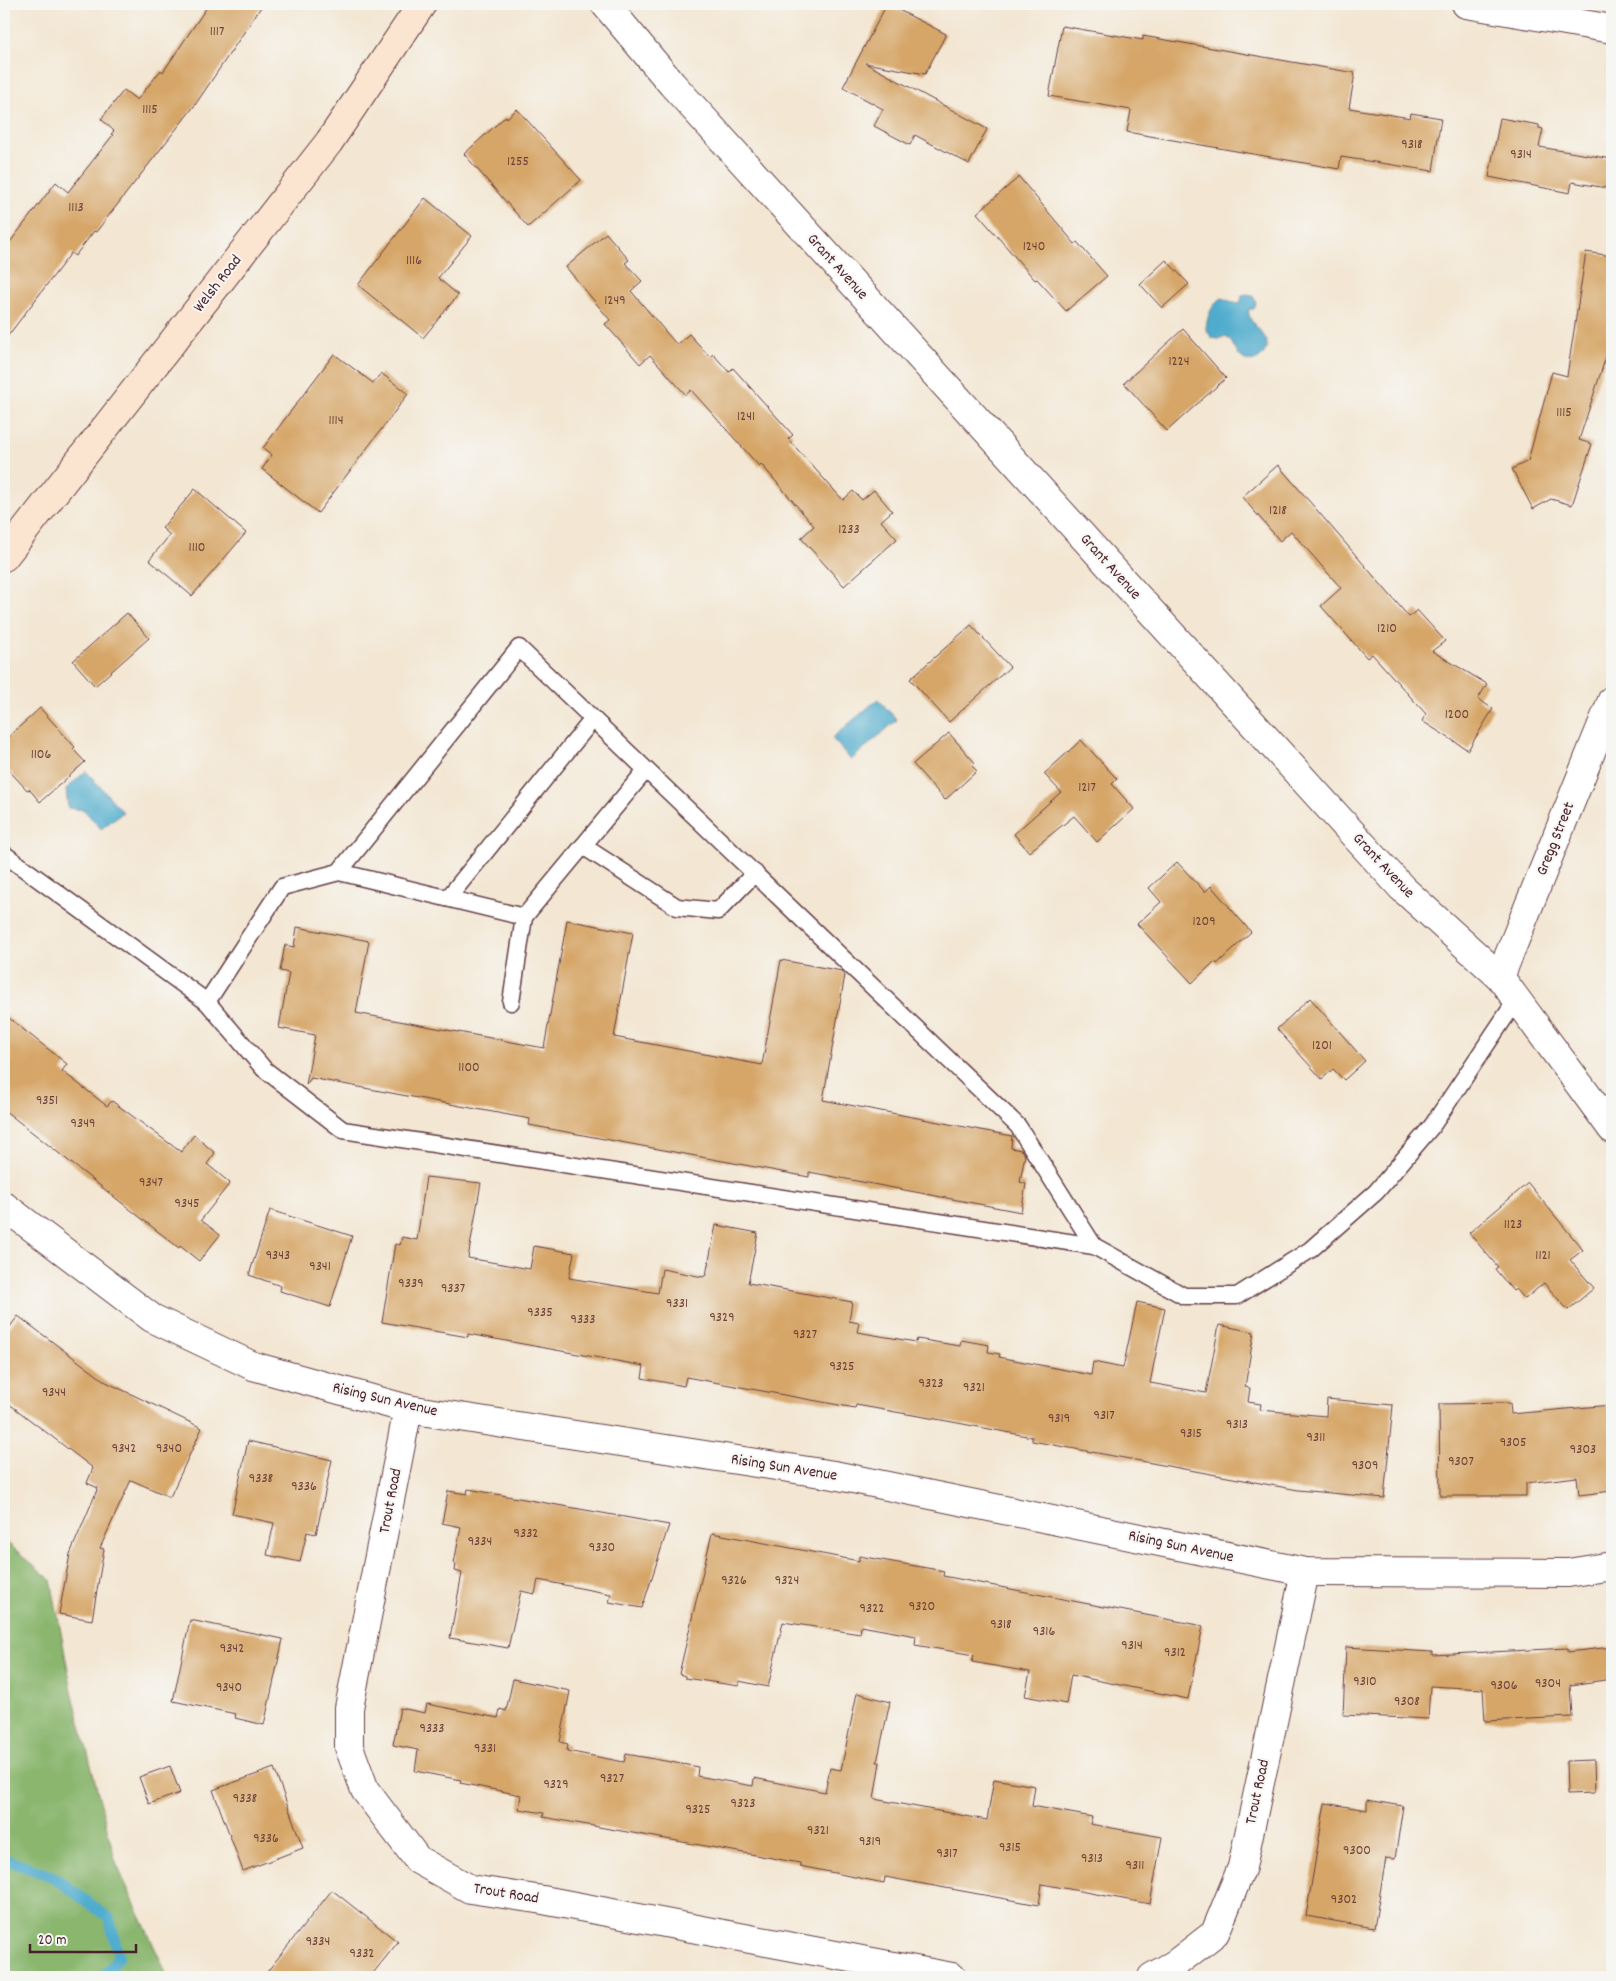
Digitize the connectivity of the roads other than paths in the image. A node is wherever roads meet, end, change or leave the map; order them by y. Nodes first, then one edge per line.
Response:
1 (422, 4) edge
2 (605, 4) edge
3 (1466, 4) edge
4 (1612, 29) edge
5 (4, 557) edge
6 (1612, 700) edge
7 (593, 719) junction
8 (646, 770) junction
9 (582, 846) junction
10 (4, 854) edge
11 (339, 872) junction
12 (754, 873) junction
13 (448, 898) junction
14 (524, 917) junction
15 (1500, 977) junction
16 (1516, 999) junction
17 (206, 1002) junction
18 (511, 1002) dead end
19 (1612, 1129) edge
20 (4, 1206) edge
21 (1094, 1246) junction
22 (408, 1409) junction
23 (1612, 1566) edge
24 (1305, 1572) junction
25 (952, 1977) edge
26 (1152, 1977) edge

1 - 5 main road, Welsh Road
2 - 15 street, Grant Avenue
3 - 4 street
6 - 15 street, Gregg Street
7 - 8 lane
7 - 11 lane
7 - 13 lane
8 - 9 lane
8 - 12 lane
9 - 12 lane
9 - 14 lane
10 - 17 lane
11 - 13 lane
11 - 17 lane
12 - 21 lane
13 - 14 lane
14 - 18 lane
15 - 16 street, Grant Avenue
16 - 19 street, Grant Avenue
16 - 21 lane
17 - 21 lane
20 - 22 street, Rising Sun Avenue
22 - 24 street, Rising Sun Avenue
22 - 25 street, Trout Road
23 - 24 street, Rising Sun Avenue
24 - 26 street, Trout Road

